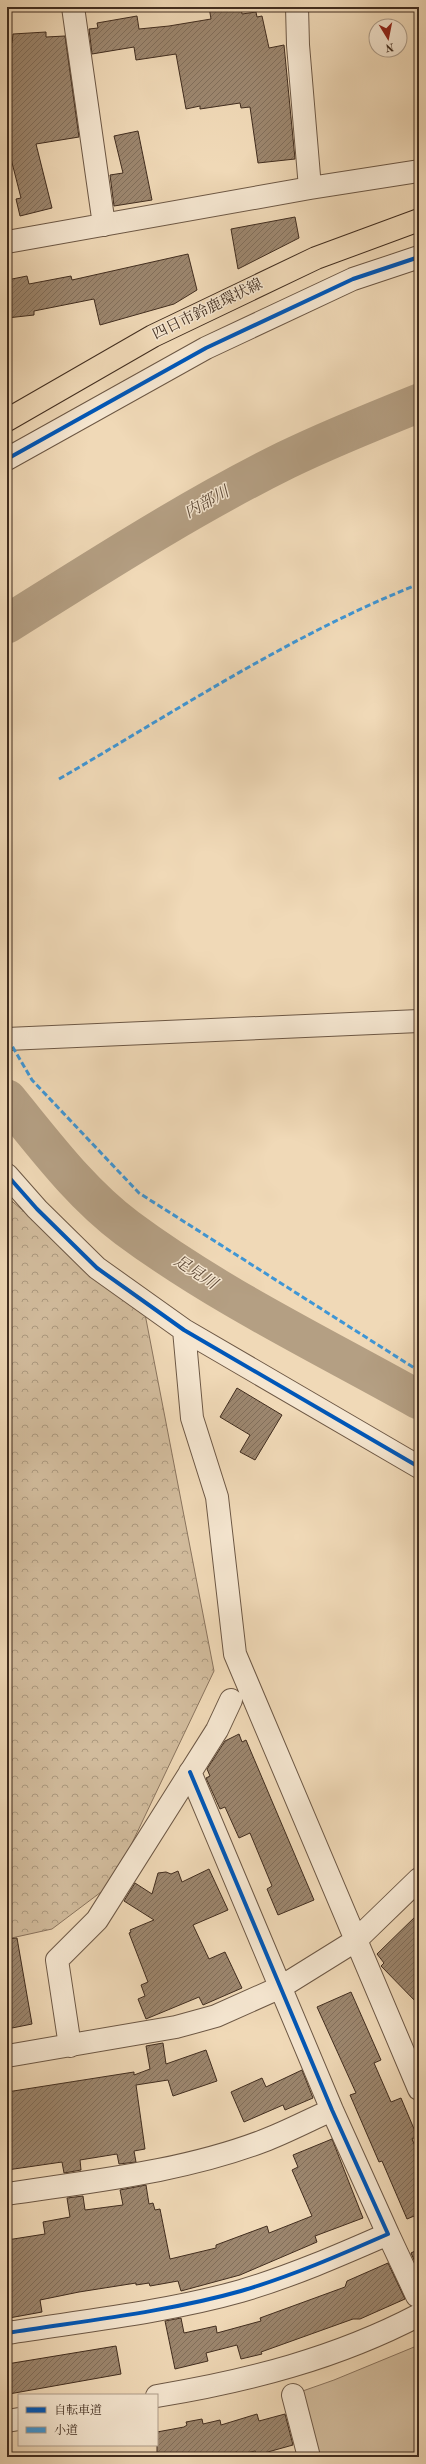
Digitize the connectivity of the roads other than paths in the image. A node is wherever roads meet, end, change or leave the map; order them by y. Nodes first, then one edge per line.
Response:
1 (73, 7) edge
2 (297, 7) edge
3 (419, 171) edge
4 (310, 188) junction
5 (419, 220) edge
6 (104, 225) junction
7 (7, 242) edge
8 (419, 257) edge
9 (7, 420) edge
10 (7, 459) edge
11 (419, 1021) edge
12 (7, 1039) edge
13 (7, 1175) edge
14 (184, 1330) junction
15 (419, 1467) edge
16 (231, 1700) dead end
17 (190, 1772) junction
18 (419, 1879) edge
19 (356, 1941) junction
20 (281, 1987) junction
21 (70, 2046) junction
22 (7, 2056) edge
23 (414, 2061) edge
24 (419, 2089) edge
25 (332, 2110) junction
26 (7, 2194) edge
27 (388, 2234) junction
28 (418, 2305) edge
29 (7, 2333) edge
30 (293, 2395) dead end
31 (158, 2396) edge
32 (18, 2419) edge
33 (7, 2421) edge
34 (309, 2457) edge

1 - 6 street
2 - 4 street
3 - 4 street
4 - 6 street
5 - 9 main road, 四日市鈴鹿環状線
6 - 7 street
8 - 10 street
11 - 12 street
13 - 14 street
14 - 15 street
14 - 19 street
16 - 17 street
17 - 20 street
17 - 21 street
18 - 19 street
19 - 20 street
19 - 23 street
20 - 21 street
20 - 25 street
21 - 22 street
23 - 24 street
25 - 26 street
25 - 27 street
27 - 28 street
27 - 29 street
28 - 31 street
30 - 34 street
32 - 33 street

